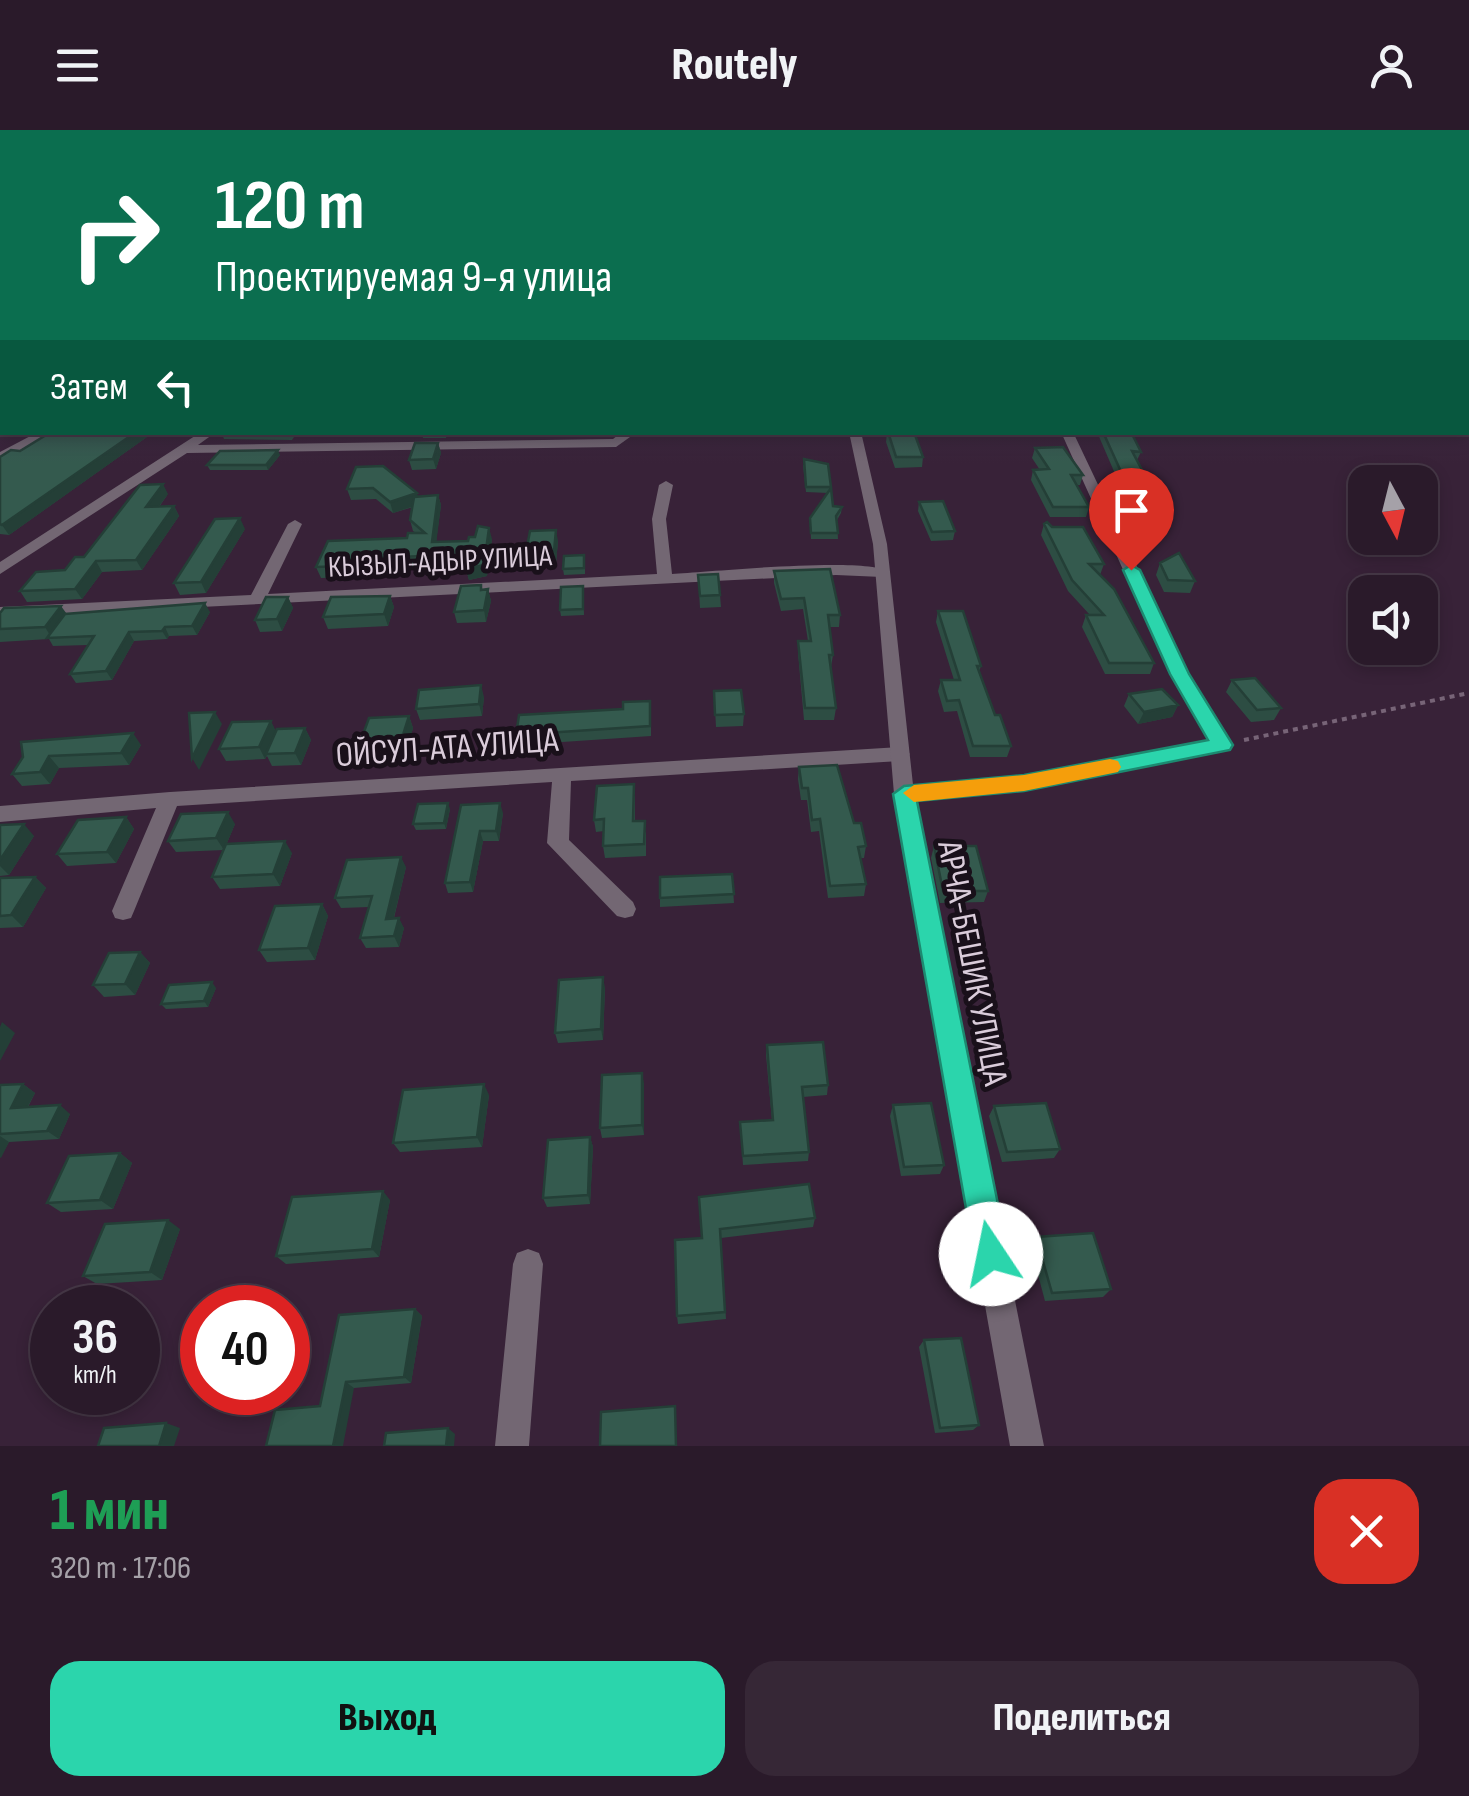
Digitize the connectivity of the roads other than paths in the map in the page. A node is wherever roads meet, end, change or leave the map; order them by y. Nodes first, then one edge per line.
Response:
1 (42, 435) edge
2 (206, 435) edge
3 (628, 435) edge
4 (856, 435) edge
5 (1068, 435) edge
6 (187, 449) junction
7 (0, 457) edge
8 (666, 486) dead end
9 (296, 524) dead end
10 (0, 569) edge
11 (882, 572) junction
12 (665, 578) junction
13 (257, 599) junction
14 (0, 612) edge
15 (900, 754) junction
16 (562, 773) junction
17 (904, 794) junction
18 (170, 799) junction
19 (0, 814) edge
20 (624, 909) dead end
21 (122, 910) dead end
22 (528, 1264) dead end
23 (512, 1446) edge
24 (1027, 1446) edge

1 - 7 street
2 - 6 street
3 - 6 street
4 - 11 street, АРЧА-БЕШИК УЛИЦА
5 - 17 street
6 - 10 street
8 - 12 street
9 - 13 street
11 - 12 street, КЫЗЫЛ-АДЫР УЛИЦА
11 - 15 street, АРЧА-БЕШИК УЛИЦА
12 - 13 street, КЫЗЫЛ-АДЫР УЛИЦА
13 - 14 street, КЫЗЫЛ-АДЫР УЛИЦА
15 - 16 street, ОЙСУЛ-АТА УЛИЦА
15 - 17 street, АРЧА-БЕШИК УЛИЦА
16 - 18 street, ОЙСУЛ-АТА УЛИЦА
16 - 20 street
17 - 24 street, АРЧА-БЕШИК УЛИЦА
18 - 19 street, ОЙСУЛ-АТА УЛИЦА
18 - 21 street
22 - 23 street

